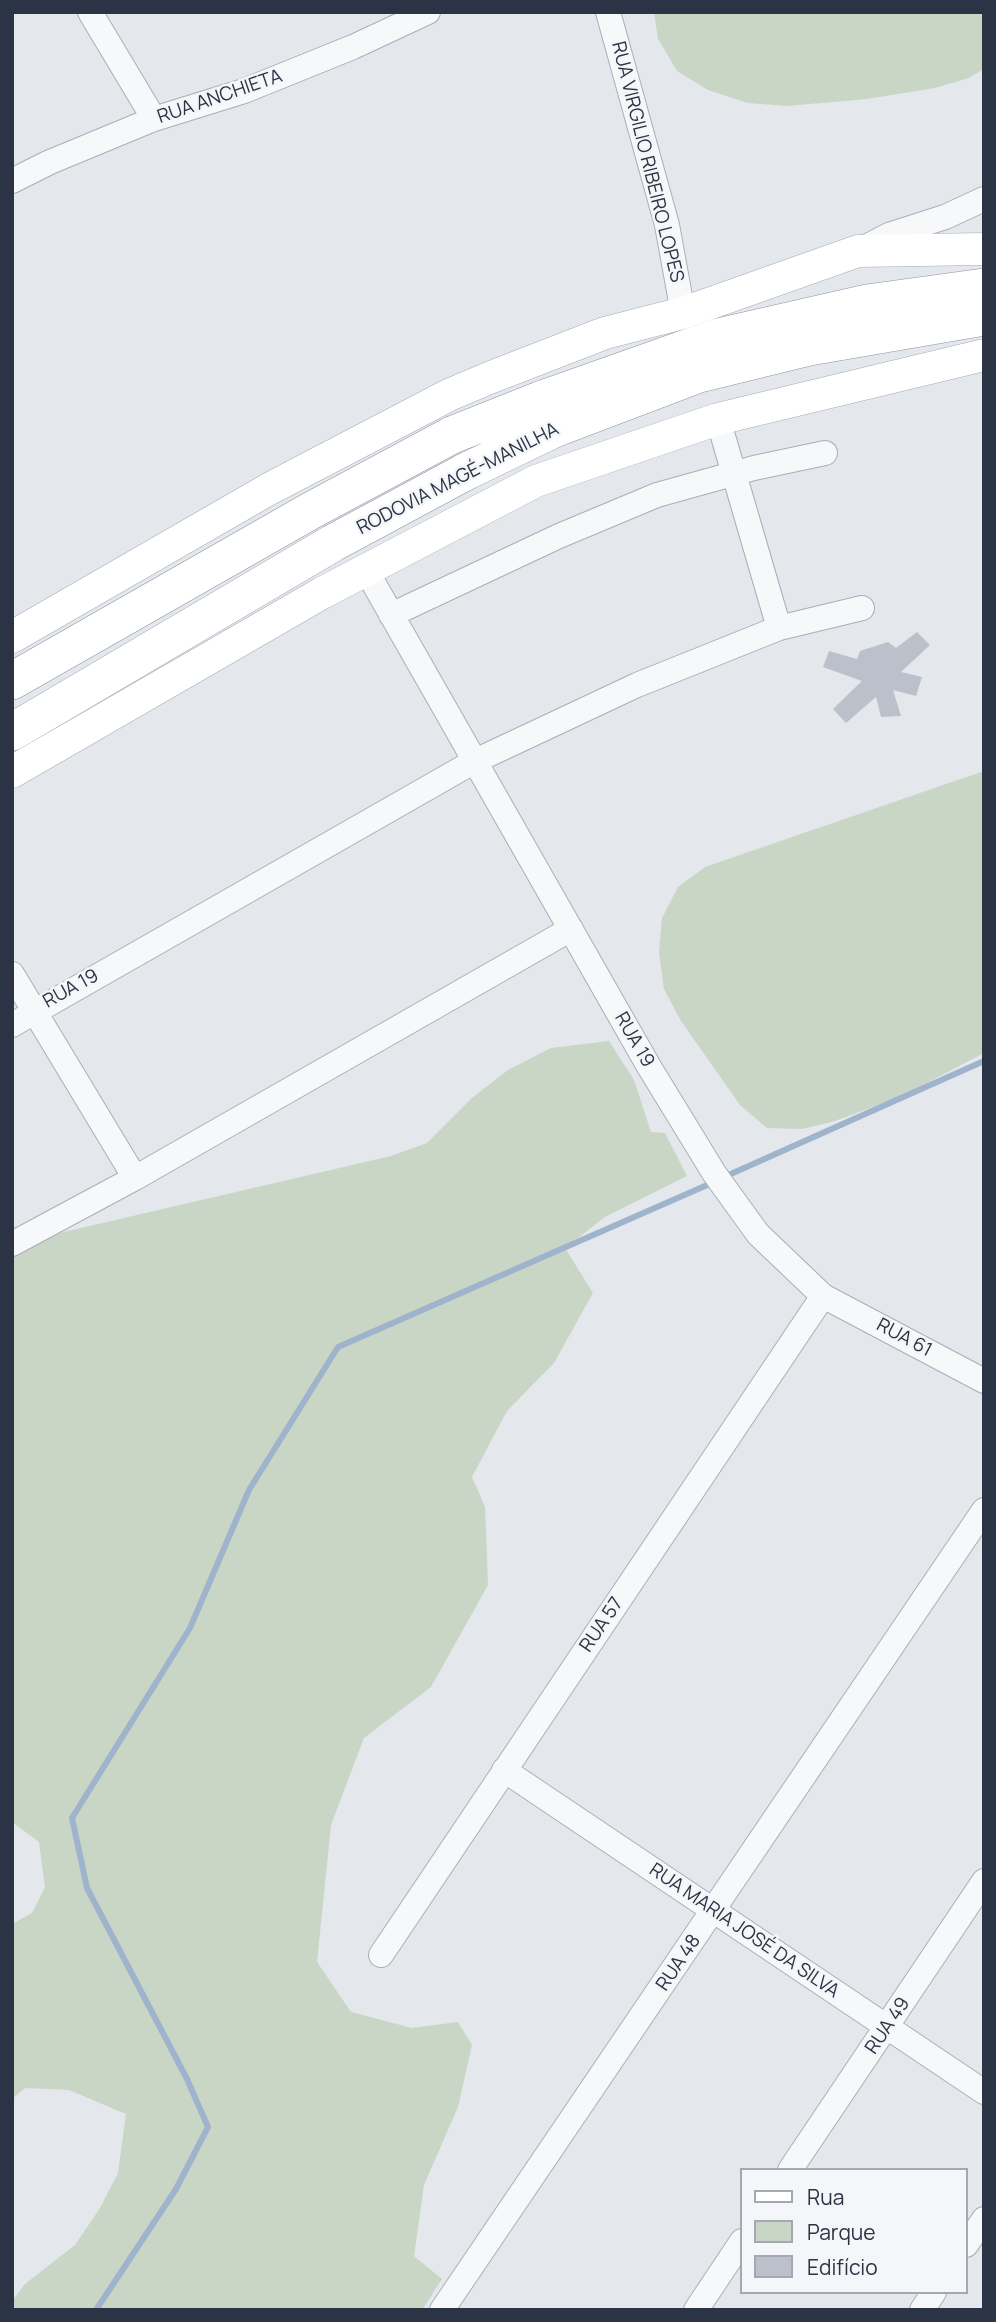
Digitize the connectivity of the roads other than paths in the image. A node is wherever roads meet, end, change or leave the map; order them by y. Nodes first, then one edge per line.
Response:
1 (90, 12) edge
2 (428, 12) edge
3 (608, 12) edge
4 (154, 119) junction
5 (12, 181) edge
6 (984, 199) edge
7 (984, 249) edge
8 (858, 251) junction
9 (984, 287) edge
10 (683, 313) junction
11 (984, 317) edge
12 (871, 319) junction
13 (984, 355) edge
14 (489, 378) junction
15 (449, 395) junction
16 (547, 414) junction
17 (718, 419) junction
18 (825, 453) dead end
19 (735, 472) junction
20 (536, 481) junction
21 (496, 501) junction
22 (366, 570) junction
23 (862, 608) dead end
24 (391, 615) junction
25 (779, 628) junction
26 (12, 637) edge
27 (12, 681) edge
28 (12, 732) edge
29 (473, 762) junction
30 (12, 772) edge
31 (571, 929) junction
32 (12, 974) edge
33 (35, 1010) junction
34 (12, 1025) edge
35 (135, 1178) junction
36 (12, 1244) edge
37 (823, 1296) junction
38 (984, 1381) edge
39 (984, 1510) edge
40 (504, 1770) junction
41 (984, 1881) edge
42 (714, 1911) junction
43 (381, 1955) dead end
44 (887, 2027) junction
45 (984, 2092) edge
46 (791, 2168) edge
47 (984, 2220) edge
48 (968, 2242) edge
49 (740, 2244) edge
50 (933, 2294) edge
51 (442, 2310) edge
52 (696, 2310) edge
53 (922, 2310) edge

1 - 4 street
2 - 4 street, RUA ANCHIETA
3 - 10 street, RUA VIRGILIO RIBEIRO LOPES
4 - 5 street, RUA ANCHIETA
6 - 8 street
7 - 8 main road
8 - 10 main road
9 - 12 highway, RODOVIA MAGÉ-MANILHA
10 - 14 main road
11 - 12 highway, RODOVIA MAGÉ-MANILHA
12 - 16 highway, RODOVIA MAGÉ-MANILHA
13 - 17 main road
14 - 15 main road
14 - 20 main road
15 - 21 main road
15 - 26 main road
16 - 27 highway, RODOVIA MAGÉ-MANILHA, bridge
16 - 28 highway, RODOVIA MAGÉ-MANILHA, bridge
17 - 19 street
17 - 20 main road
18 - 19 street
19 - 24 street
19 - 25 street
20 - 21 main road
21 - 22 main road
22 - 24 street, RUA 19
22 - 30 main road
23 - 25 street, RUA 19
24 - 29 street, RUA 19
25 - 29 street, RUA 19
29 - 31 street, RUA 19
29 - 33 street, RUA 19
31 - 35 street
31 - 37 street, RUA 19
32 - 33 street
33 - 34 street, RUA 19
33 - 35 street
35 - 36 street
37 - 38 street, RUA 61
37 - 40 street, RUA 57
39 - 42 street, RUA 48
40 - 42 street, RUA MARIA JOSÉ DA SILVA
40 - 43 street, RUA 57
41 - 44 street, RUA 49
42 - 44 street, RUA MARIA JOSÉ DA SILVA
42 - 51 street, RUA 48
44 - 45 street, RUA MARIA JOSÉ DA SILVA
44 - 46 street, RUA 49
47 - 48 street
49 - 52 street
50 - 53 street

